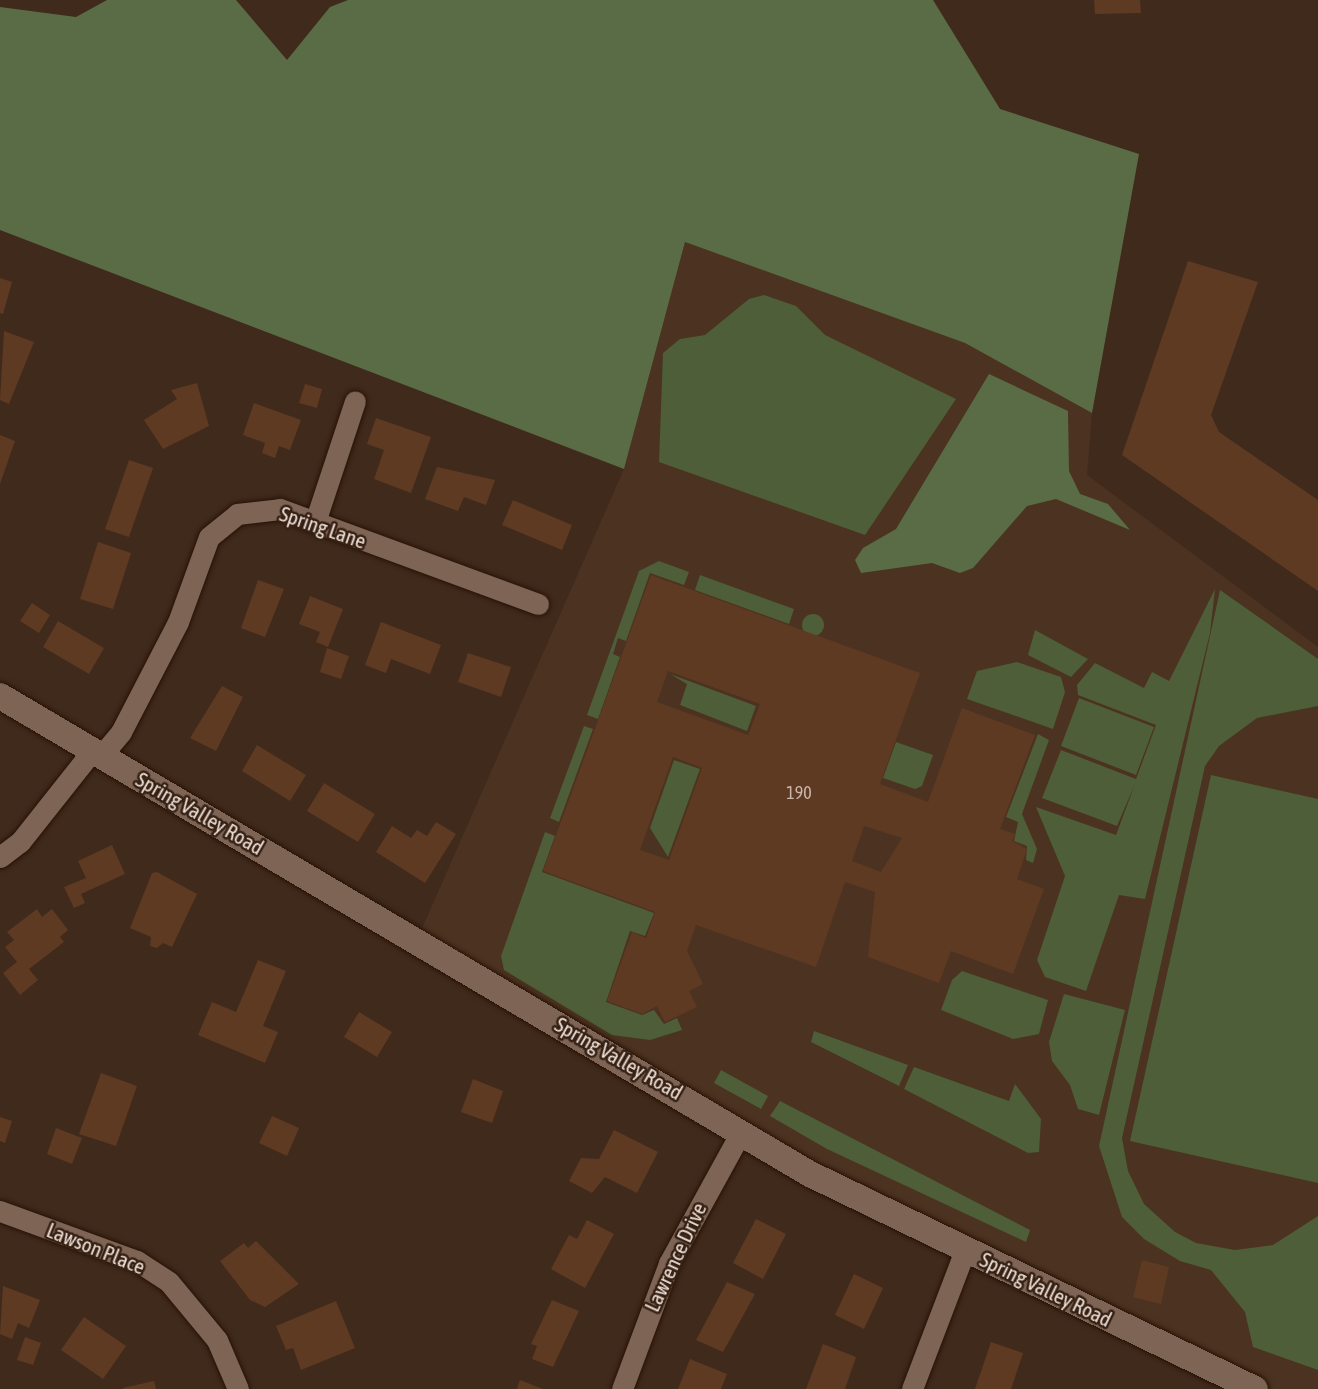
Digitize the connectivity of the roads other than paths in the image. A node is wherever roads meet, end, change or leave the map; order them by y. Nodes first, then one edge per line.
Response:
1 (355, 401) dead end
2 (315, 522) junction
3 (538, 604) dead end
4 (0, 696) edge
5 (97, 754) junction
6 (0, 857) edge
7 (741, 1132) junction
8 (0, 1211) edge
9 (965, 1250) junction
10 (238, 1389) edge
11 (622, 1389) edge
12 (912, 1389) edge
13 (1255, 1389) edge

1 - 2 street
2 - 3 street, Spring Lane
2 - 5 street, Spring Lane
4 - 5 street, Spring Valley Road
5 - 6 street, Spring Lane
5 - 7 street, Spring Valley Road
7 - 9 street, Spring Valley Road
7 - 11 street, Lawrence Drive
8 - 10 street, Lawson Place
9 - 12 street
9 - 13 street, Spring Valley Road

